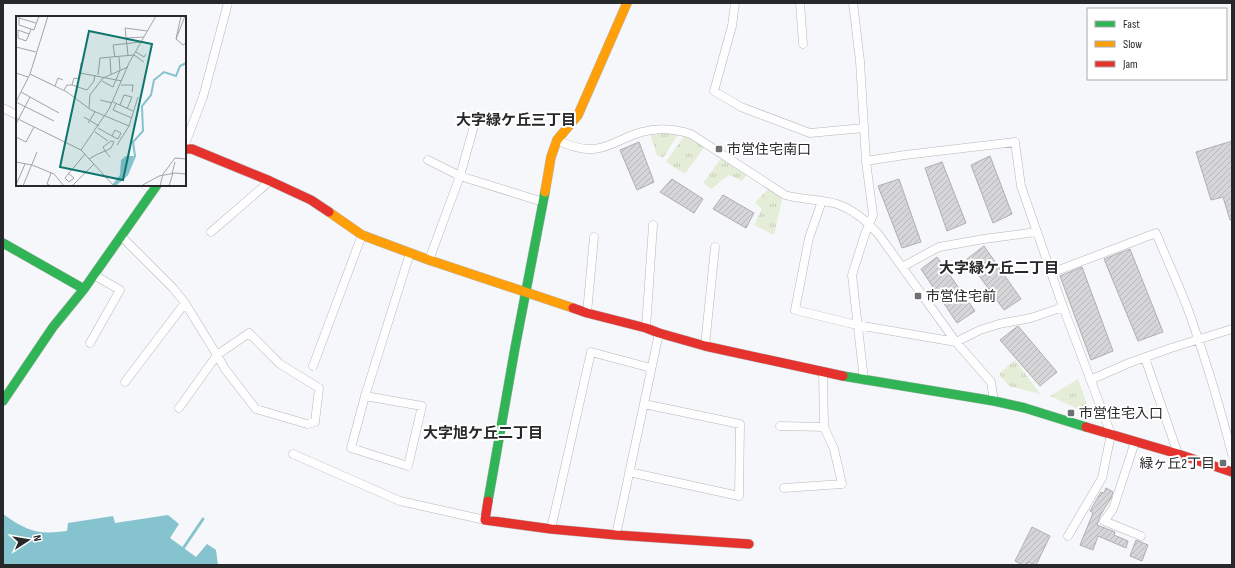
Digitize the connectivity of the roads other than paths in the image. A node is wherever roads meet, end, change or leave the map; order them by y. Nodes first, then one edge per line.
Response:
1 (228, 3) edge
2 (627, 3) edge
3 (735, 3) edge
4 (800, 3) edge
5 (853, 3) edge
6 (803, 44) dead end
7 (3, 108) edge
8 (16, 114) edge
9 (477, 115) dead end
10 (864, 128) junction
11 (557, 140) junction
12 (186, 141) edge
13 (186, 149) edge
14 (428, 160) dead end
15 (866, 161) junction
16 (460, 176) junction
17 (270, 181) junction
18 (152, 186) edge
19 (822, 201) junction
20 (543, 202) junction
21 (869, 224) junction
22 (653, 225) dead end
23 (211, 232) dead end
24 (1036, 232) junction
25 (362, 235) junction
26 (121, 236) junction
27 (594, 238) dead end
28 (3, 243) edge
29 (715, 247) dead end
30 (410, 253) junction
31 (429, 260) junction
32 (902, 267) junction
33 (1051, 273) junction
34 (94, 275) junction
35 (84, 289) junction
36 (526, 292) junction
37 (185, 304) junction
38 (1063, 307) junction
39 (587, 313) junction
40 (857, 325) junction
41 (646, 328) junction
42 (1232, 329) edge
43 (659, 334) junction
44 (1199, 340) junction
45 (956, 342) junction
46 (90, 343) dead end
47 (705, 346) junction
48 (218, 355) junction
49 (1145, 358) junction
50 (313, 366) dead end
51 (652, 368) junction
52 (823, 372) junction
53 (864, 380) junction
54 (1090, 380) junction
55 (125, 382) dead end
56 (364, 396) junction
57 (3, 401) edge
58 (994, 401) junction
59 (644, 404) junction
60 (179, 408) dead end
61 (780, 426) dead end
62 (824, 427) junction
63 (1111, 434) junction
64 (1135, 442) junction
65 (293, 454) dead end
66 (1178, 454) junction
67 (1232, 454) edge
68 (629, 472) junction
69 (1232, 472) edge
70 (784, 488) dead end
71 (485, 520) junction
72 (551, 529) junction
73 (616, 535) junction
74 (1068, 536) dead end
75 (1141, 536) dead end
76 (749, 544) dead end

1 - 12 street
2 - 11 street
3 - 10 street
4 - 6 street
5 - 10 street
7 - 8 street
9 - 16 street
10 - 15 street
11 - 19 street
11 - 20 street
13 - 17 street
14 - 16 street
15 - 21 street
15 - 24 street
16 - 20 street
16 - 31 street
17 - 23 street
17 - 25 street
18 - 26 street
19 - 21 street
19 - 40 street
20 - 36 street
21 - 32 street
21 - 40 street
22 - 41 street
24 - 32 street
24 - 33 street
25 - 30 street
25 - 50 street
26 - 34 street
26 - 37 street
27 - 39 street
28 - 35 street
29 - 47 street
30 - 31 street
30 - 56 street
31 - 36 street
32 - 45 street
33 - 38 street
33 - 44 street
34 - 35 street
34 - 46 street
35 - 57 street
36 - 39 street
36 - 71 street
37 - 48 street
37 - 55 street
38 - 45 street
38 - 54 street
39 - 41 street
40 - 45 street
40 - 53 street
41 - 43 street
42 - 44 street
43 - 47 street
43 - 51 street
44 - 49 street
44 - 67 street
45 - 58 street
47 - 52 street
48 - 48 street
48 - 60 street
49 - 54 street
49 - 66 street
51 - 59 street
51 - 72 street
52 - 53 street
52 - 62 street
53 - 58 street
54 - 63 street
56 - 56 street
58 - 63 street
59 - 68 street
59 - 68 street
61 - 62 street
62 - 70 street
63 - 64 street
63 - 74 street
64 - 66 street
64 - 75 street
65 - 71 street
66 - 69 street
68 - 73 street
71 - 72 street
72 - 73 street
73 - 76 street

